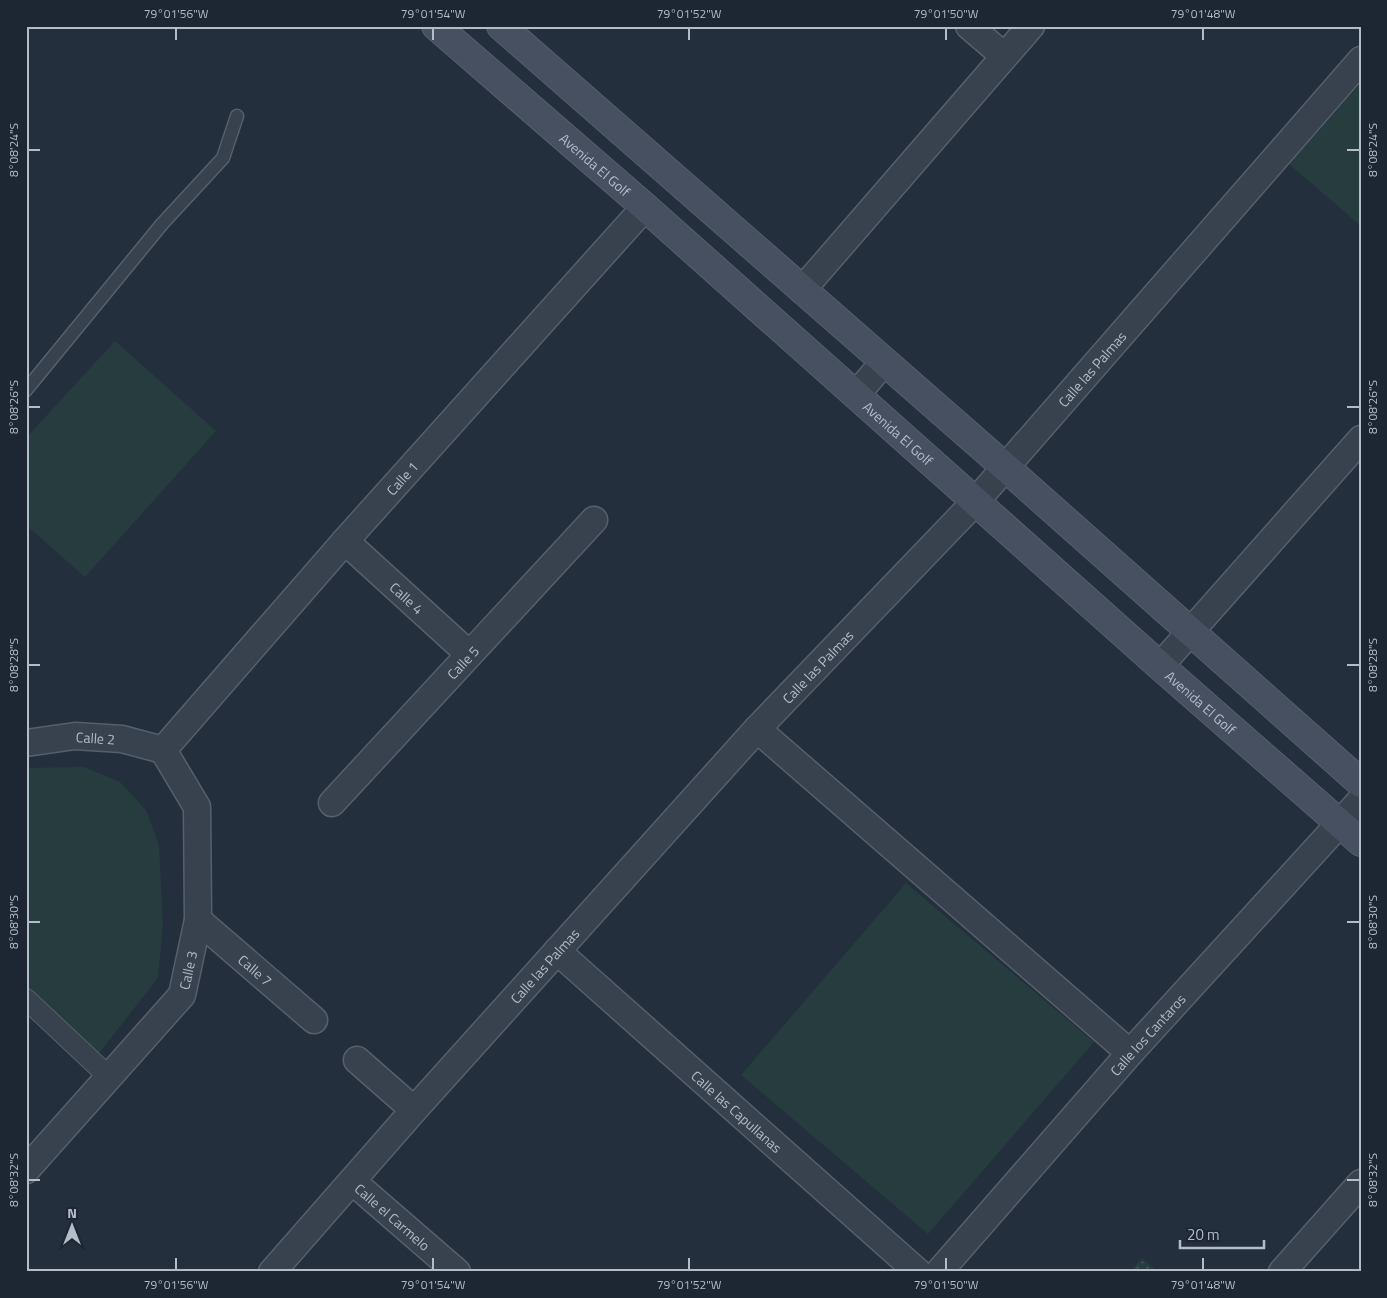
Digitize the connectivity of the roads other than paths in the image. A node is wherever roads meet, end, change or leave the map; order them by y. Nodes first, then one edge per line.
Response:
1 (436, 26) edge
2 (500, 26) edge
3 (969, 26) edge
4 (1030, 26) edge
5 (1004, 56) junction
6 (1361, 60) edge
7 (237, 116) dead end
8 (645, 207) junction
9 (802, 290) junction
10 (884, 362) junction
11 (26, 390) edge
12 (856, 395) junction
13 (1361, 439) edge
14 (1005, 467) junction
15 (976, 501) junction
16 (594, 520) dead end
17 (345, 541) junction
18 (1190, 633) junction
19 (469, 654) junction
20 (1160, 666) junction
21 (757, 730) junction
22 (26, 743) edge
23 (163, 750) junction
24 (1361, 783) edge
25 (1361, 800) edge
26 (332, 803) dead end
27 (1340, 824) junction
28 (1361, 842) edge
29 (198, 920) junction
30 (557, 951) junction
31 (26, 999) edge
32 (314, 1020) dead end
33 (1130, 1053) junction
34 (357, 1060) dead end
35 (109, 1077) junction
36 (414, 1110) junction
37 (26, 1170) edge
38 (352, 1181) junction
39 (1361, 1183) edge
40 (272, 1272) edge
41 (457, 1272) edge
42 (918, 1272) edge
43 (939, 1272) edge
44 (1282, 1272) edge

1 - 8 main road, Avenida El Golf
2 - 9 main road
3 - 5 street
4 - 5 street
5 - 9 street
6 - 14 street, Calle las Palmas
7 - 11 lane
8 - 12 main road, Avenida El Golf
8 - 17 street, Calle 1
9 - 10 main road
10 - 12 street
10 - 14 main road
12 - 15 main road, Avenida El Golf
13 - 18 street
14 - 15 street, Calle las Palmas
14 - 18 main road
15 - 20 main road, Avenida El Golf
15 - 21 street, Calle las Palmas
16 - 19 street, Calle 5
17 - 19 street, Calle 4
17 - 23 street, Calle 1
18 - 20 street
18 - 24 main road
19 - 26 street, Calle 5
20 - 27 main road, Avenida El Golf
21 - 30 street, Calle las Palmas
21 - 33 street
22 - 23 street, Calle 2
23 - 29 street, Calle 3
25 - 27 street, Calle los Cantaros
27 - 28 main road, Avenida El Golf
27 - 33 street, Calle los Cantaros
29 - 32 street, Calle 7
29 - 35 street, Calle 3
30 - 36 street, Calle las Palmas
30 - 42 street, Calle las Capullanas
31 - 35 street
33 - 43 street, Calle los Cantaros
34 - 36 street
35 - 37 street, Calle 3
36 - 38 street, Calle las Palmas
38 - 40 street, Calle las Palmas
38 - 41 street, Calle el Carmelo
39 - 44 street

